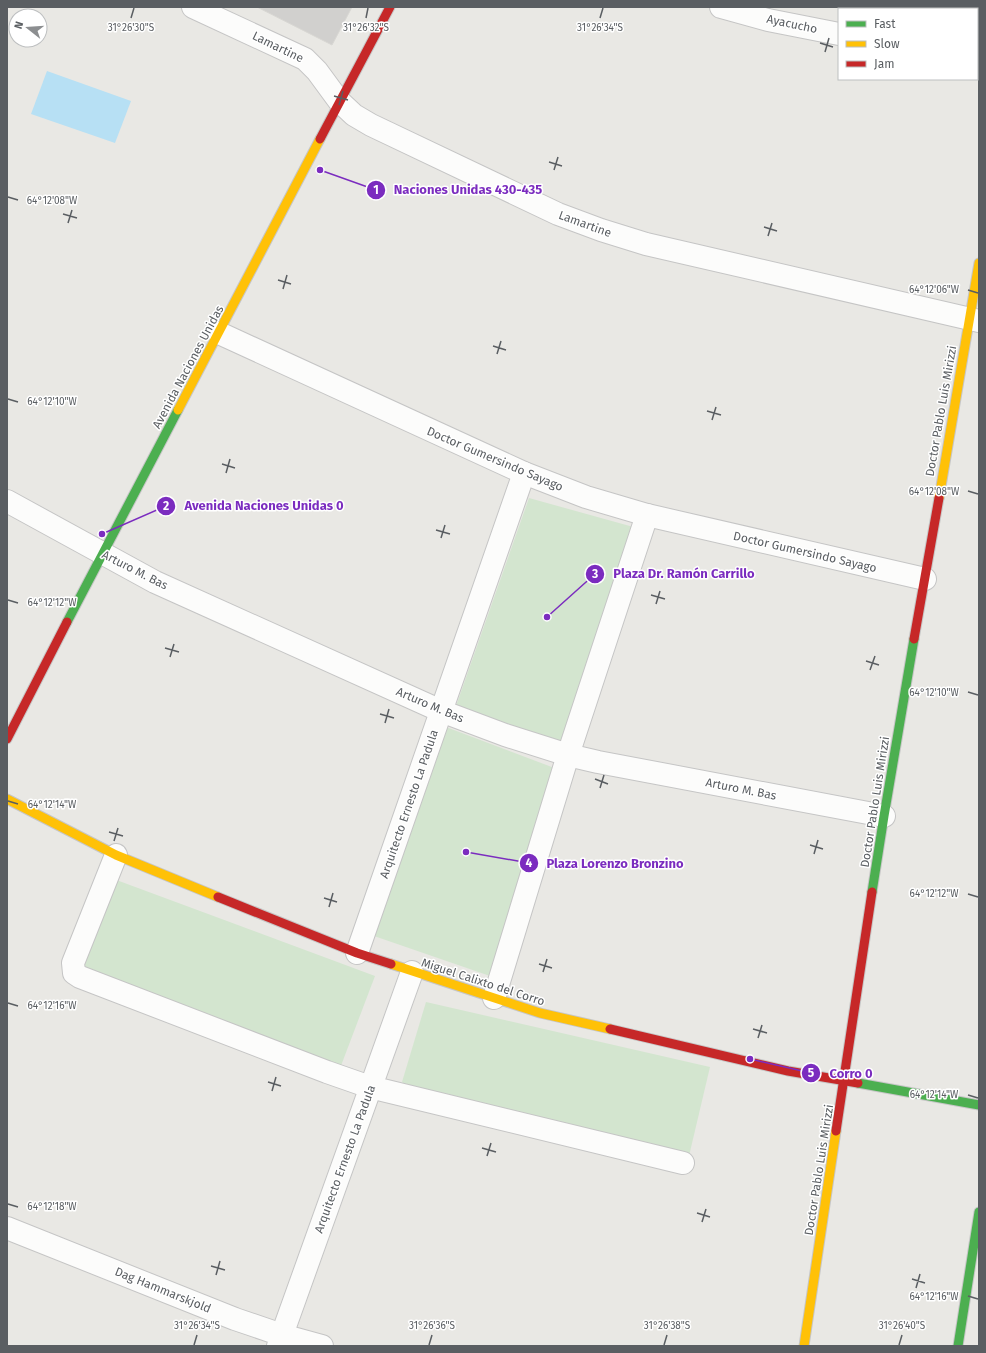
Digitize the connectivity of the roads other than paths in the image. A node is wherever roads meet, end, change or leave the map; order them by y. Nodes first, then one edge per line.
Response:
1 (193, 7) edge
2 (390, 7) edge
3 (721, 7) edge
4 (838, 34) edge
5 (339, 101) junction
6 (979, 263) edge
7 (974, 320) edge
8 (220, 333) junction
9 (524, 474) junction
10 (7, 502) edge
11 (646, 515) junction
12 (102, 554) junction
13 (925, 580) junction
14 (441, 711) junction
15 (7, 739) edge
16 (568, 755) junction
17 (7, 799) edge
18 (884, 816) junction
19 (116, 855) junction
20 (357, 953) junction
21 (412, 972) junction
22 (494, 998) junction
23 (844, 1082) junction
24 (370, 1087) junction
25 (979, 1105) edge
26 (683, 1163) dead end
27 (979, 1212) edge
28 (7, 1228) edge
29 (977, 1234) edge
30 (280, 1341) edge
31 (322, 1346) edge
32 (804, 1346) edge
33 (958, 1346) edge

1 - 5 street, Lamartine
2 - 5 street, Avenida Naciones Unidas
3 - 4 street, Ayacucho
5 - 7 street, Lamartine
5 - 8 street, Avenida Naciones Unidas
6 - 7 street, Doctor Pablo Luis Mirizzi
7 - 13 street, Doctor Pablo Luis Mirizzi
8 - 9 street, Doctor Gumersindo Sayago
8 - 12 street, Avenida Naciones Unidas
9 - 11 street, Doctor Gumersindo Sayago
9 - 14 street, Arquitecto Ernesto La Padula
10 - 12 street, Arturo M. Bas
11 - 13 street, Doctor Gumersindo Sayago
11 - 16 street
12 - 14 street, Arturo M. Bas
12 - 15 street, Avenida Naciones Unidas
13 - 18 street, Doctor Pablo Luis Mirizzi
14 - 16 street, Arturo M. Bas
14 - 20 street, Arquitecto Ernesto La Padula
16 - 18 street, Arturo M. Bas
16 - 22 street
17 - 19 street, Miguel Calixto del Corro
18 - 23 street, Doctor Pablo Luis Mirizzi
19 - 20 street, Miguel Calixto del Corro
19 - 24 street
20 - 21 street, Miguel Calixto del Corro
21 - 22 street, Miguel Calixto del Corro
21 - 24 street, Arquitecto Ernesto La Padula
22 - 23 street, Miguel Calixto del Corro
23 - 25 street, Miguel Calixto del Corro
23 - 32 street, Doctor Pablo Luis Mirizzi
24 - 26 street
24 - 30 street, Arquitecto Ernesto La Padula
27 - 29 street
28 - 30 street, Dag Hammarskjold
29 - 33 street
30 - 31 street, Dag Hammarskjold

